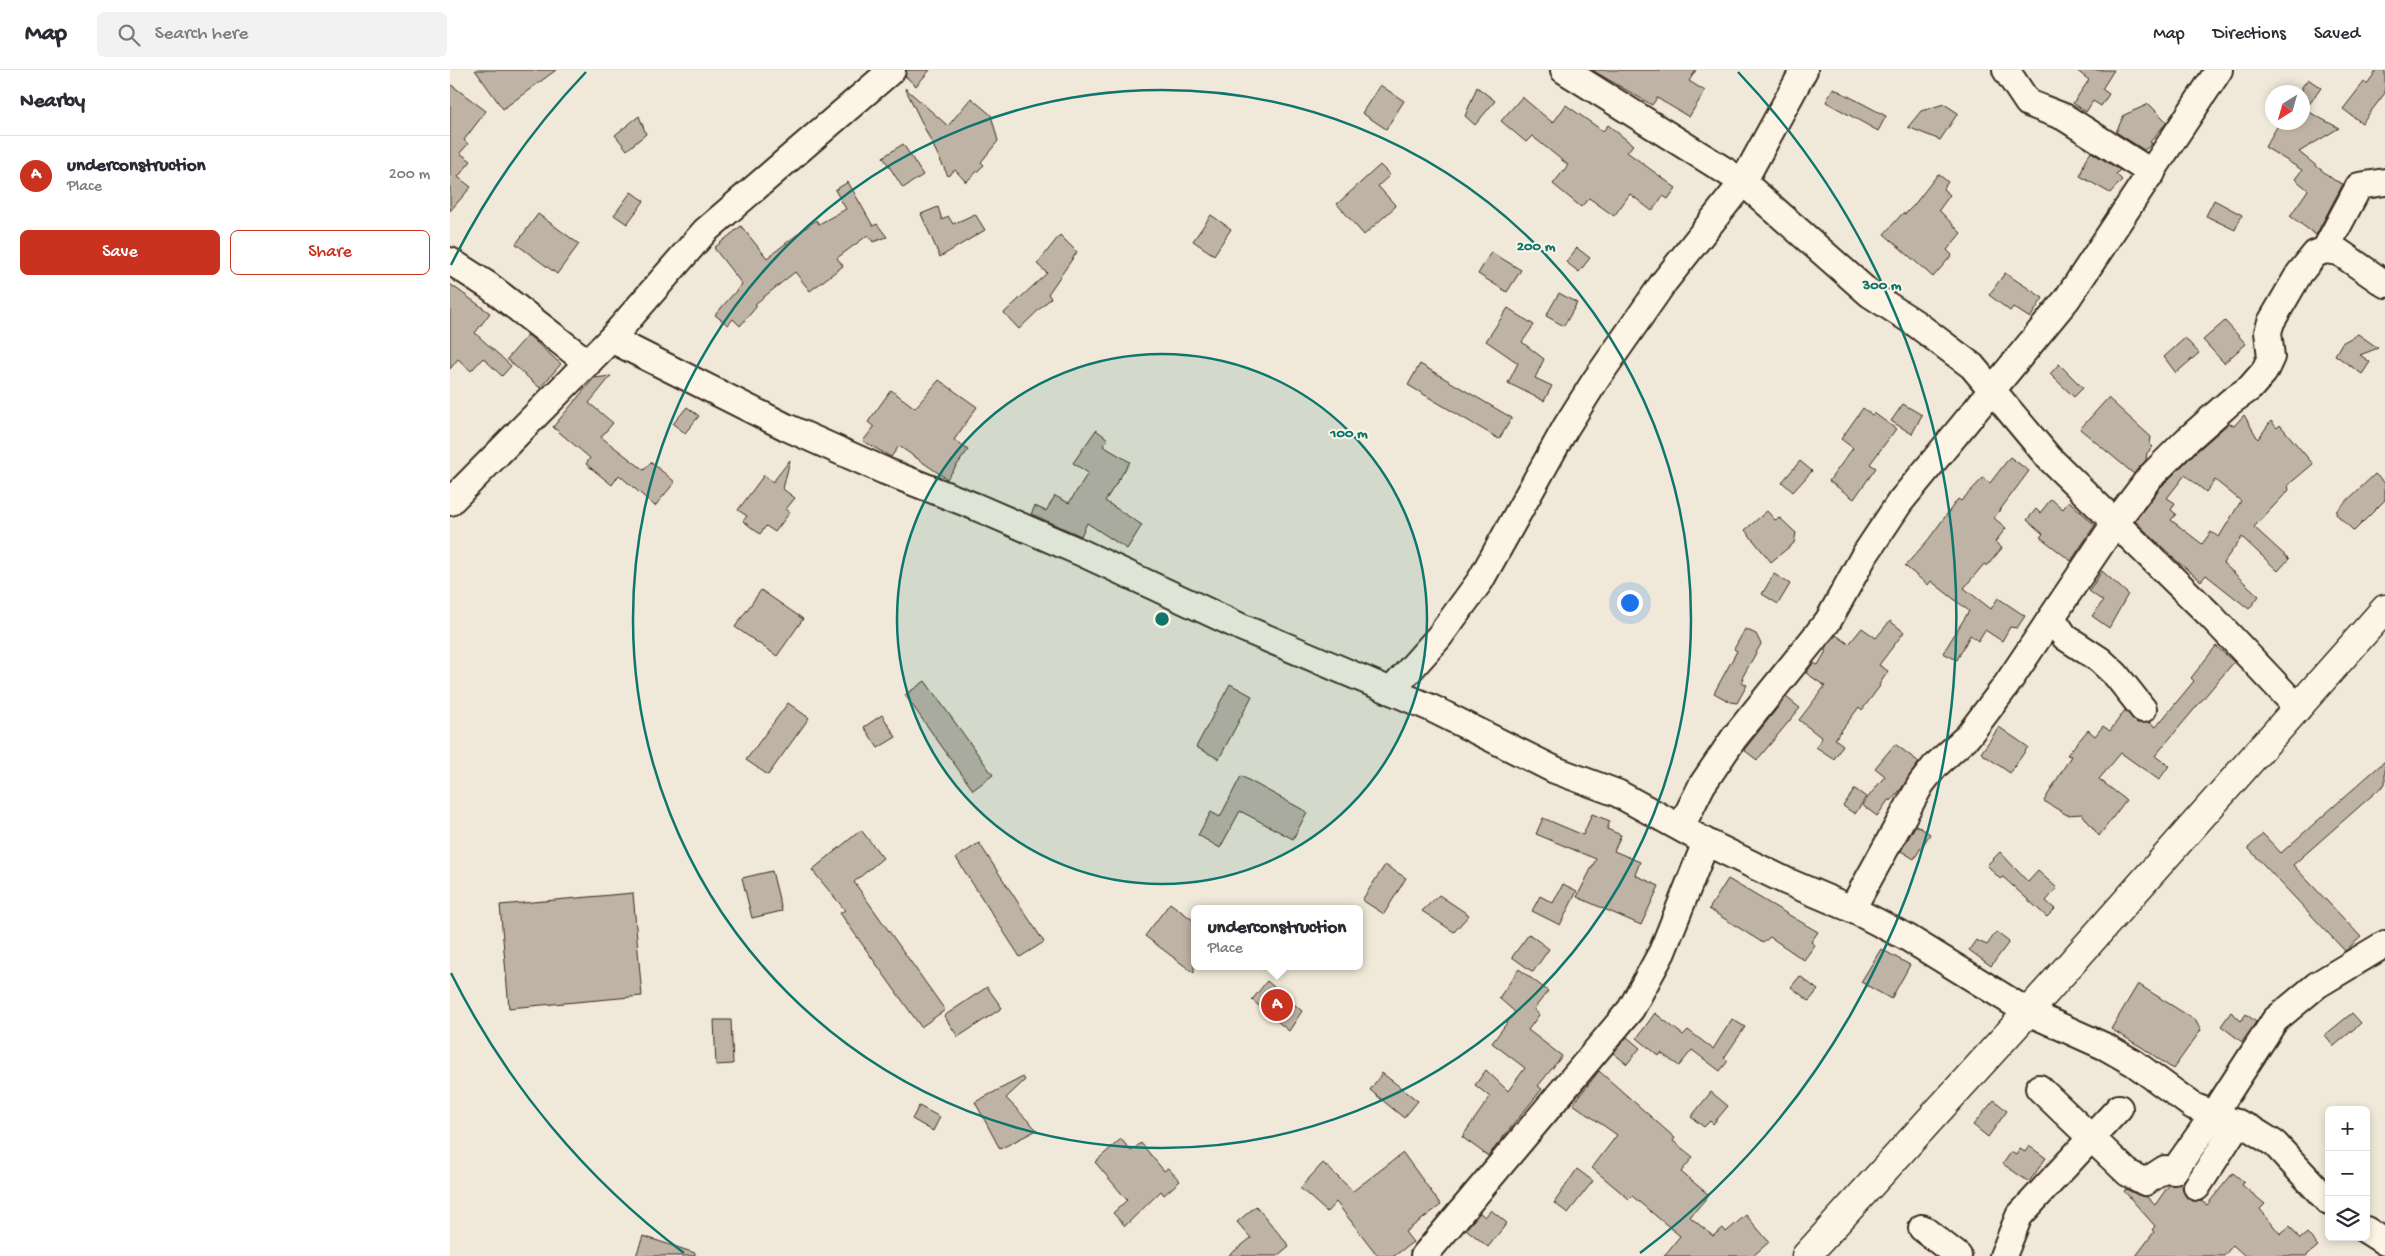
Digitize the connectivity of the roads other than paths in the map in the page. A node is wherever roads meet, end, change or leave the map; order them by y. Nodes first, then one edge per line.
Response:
1 (892, 70) edge
2 (1564, 70) edge
3 (1804, 70) edge
4 (2006, 70) edge
5 (2219, 70) edge
6 (2152, 172) junction
7 (1743, 182) junction
8 (2385, 182) edge
9 (2325, 250) junction
10 (450, 261) edge
11 (2385, 284) edge
12 (611, 338) junction
13 (588, 363) junction
14 (1992, 390) junction
15 (450, 502) edge
16 (2115, 523) junction
17 (2385, 610) edge
18 (2052, 618) junction
19 (1391, 691) junction
20 (2298, 708) junction
21 (2143, 709) dead end
22 (1681, 827) junction
23 (1706, 842) junction
24 (1852, 909) junction
25 (2385, 944) edge
26 (2028, 1012) junction
27 (2038, 1088) dead end
28 (2119, 1108) dead end
29 (2226, 1119) junction
30 (2091, 1138) junction
31 (2197, 1187) dead end
32 (2325, 1198) edge
33 (1922, 1228) dead end
34 (2370, 1233) edge
35 (2385, 1242) edge
36 (1424, 1256) edge
37 (1806, 1256) edge
38 (1958, 1256) edge
39 (2003, 1256) edge

1 - 12 street
2 - 7 street
3 - 7 street
4 - 6 street
5 - 6 street
6 - 14 street
7 - 14 street
7 - 19 street
8 - 9 street
9 - 11 street
9 - 16 street
10 - 13 street
12 - 13 street
12 - 19 street
13 - 15 street
14 - 16 street
14 - 22 street
16 - 18 street
16 - 20 street
17 - 20 main road
18 - 21 street
18 - 24 street
19 - 22 street
20 - 26 main road
22 - 23 street
23 - 24 street
23 - 36 street
24 - 26 street
25 - 29 street
26 - 29 street
26 - 37 main road
27 - 30 street
28 - 30 street
29 - 30 street
29 - 31 street
29 - 32 street
30 - 39 street
33 - 38 street
34 - 35 street

